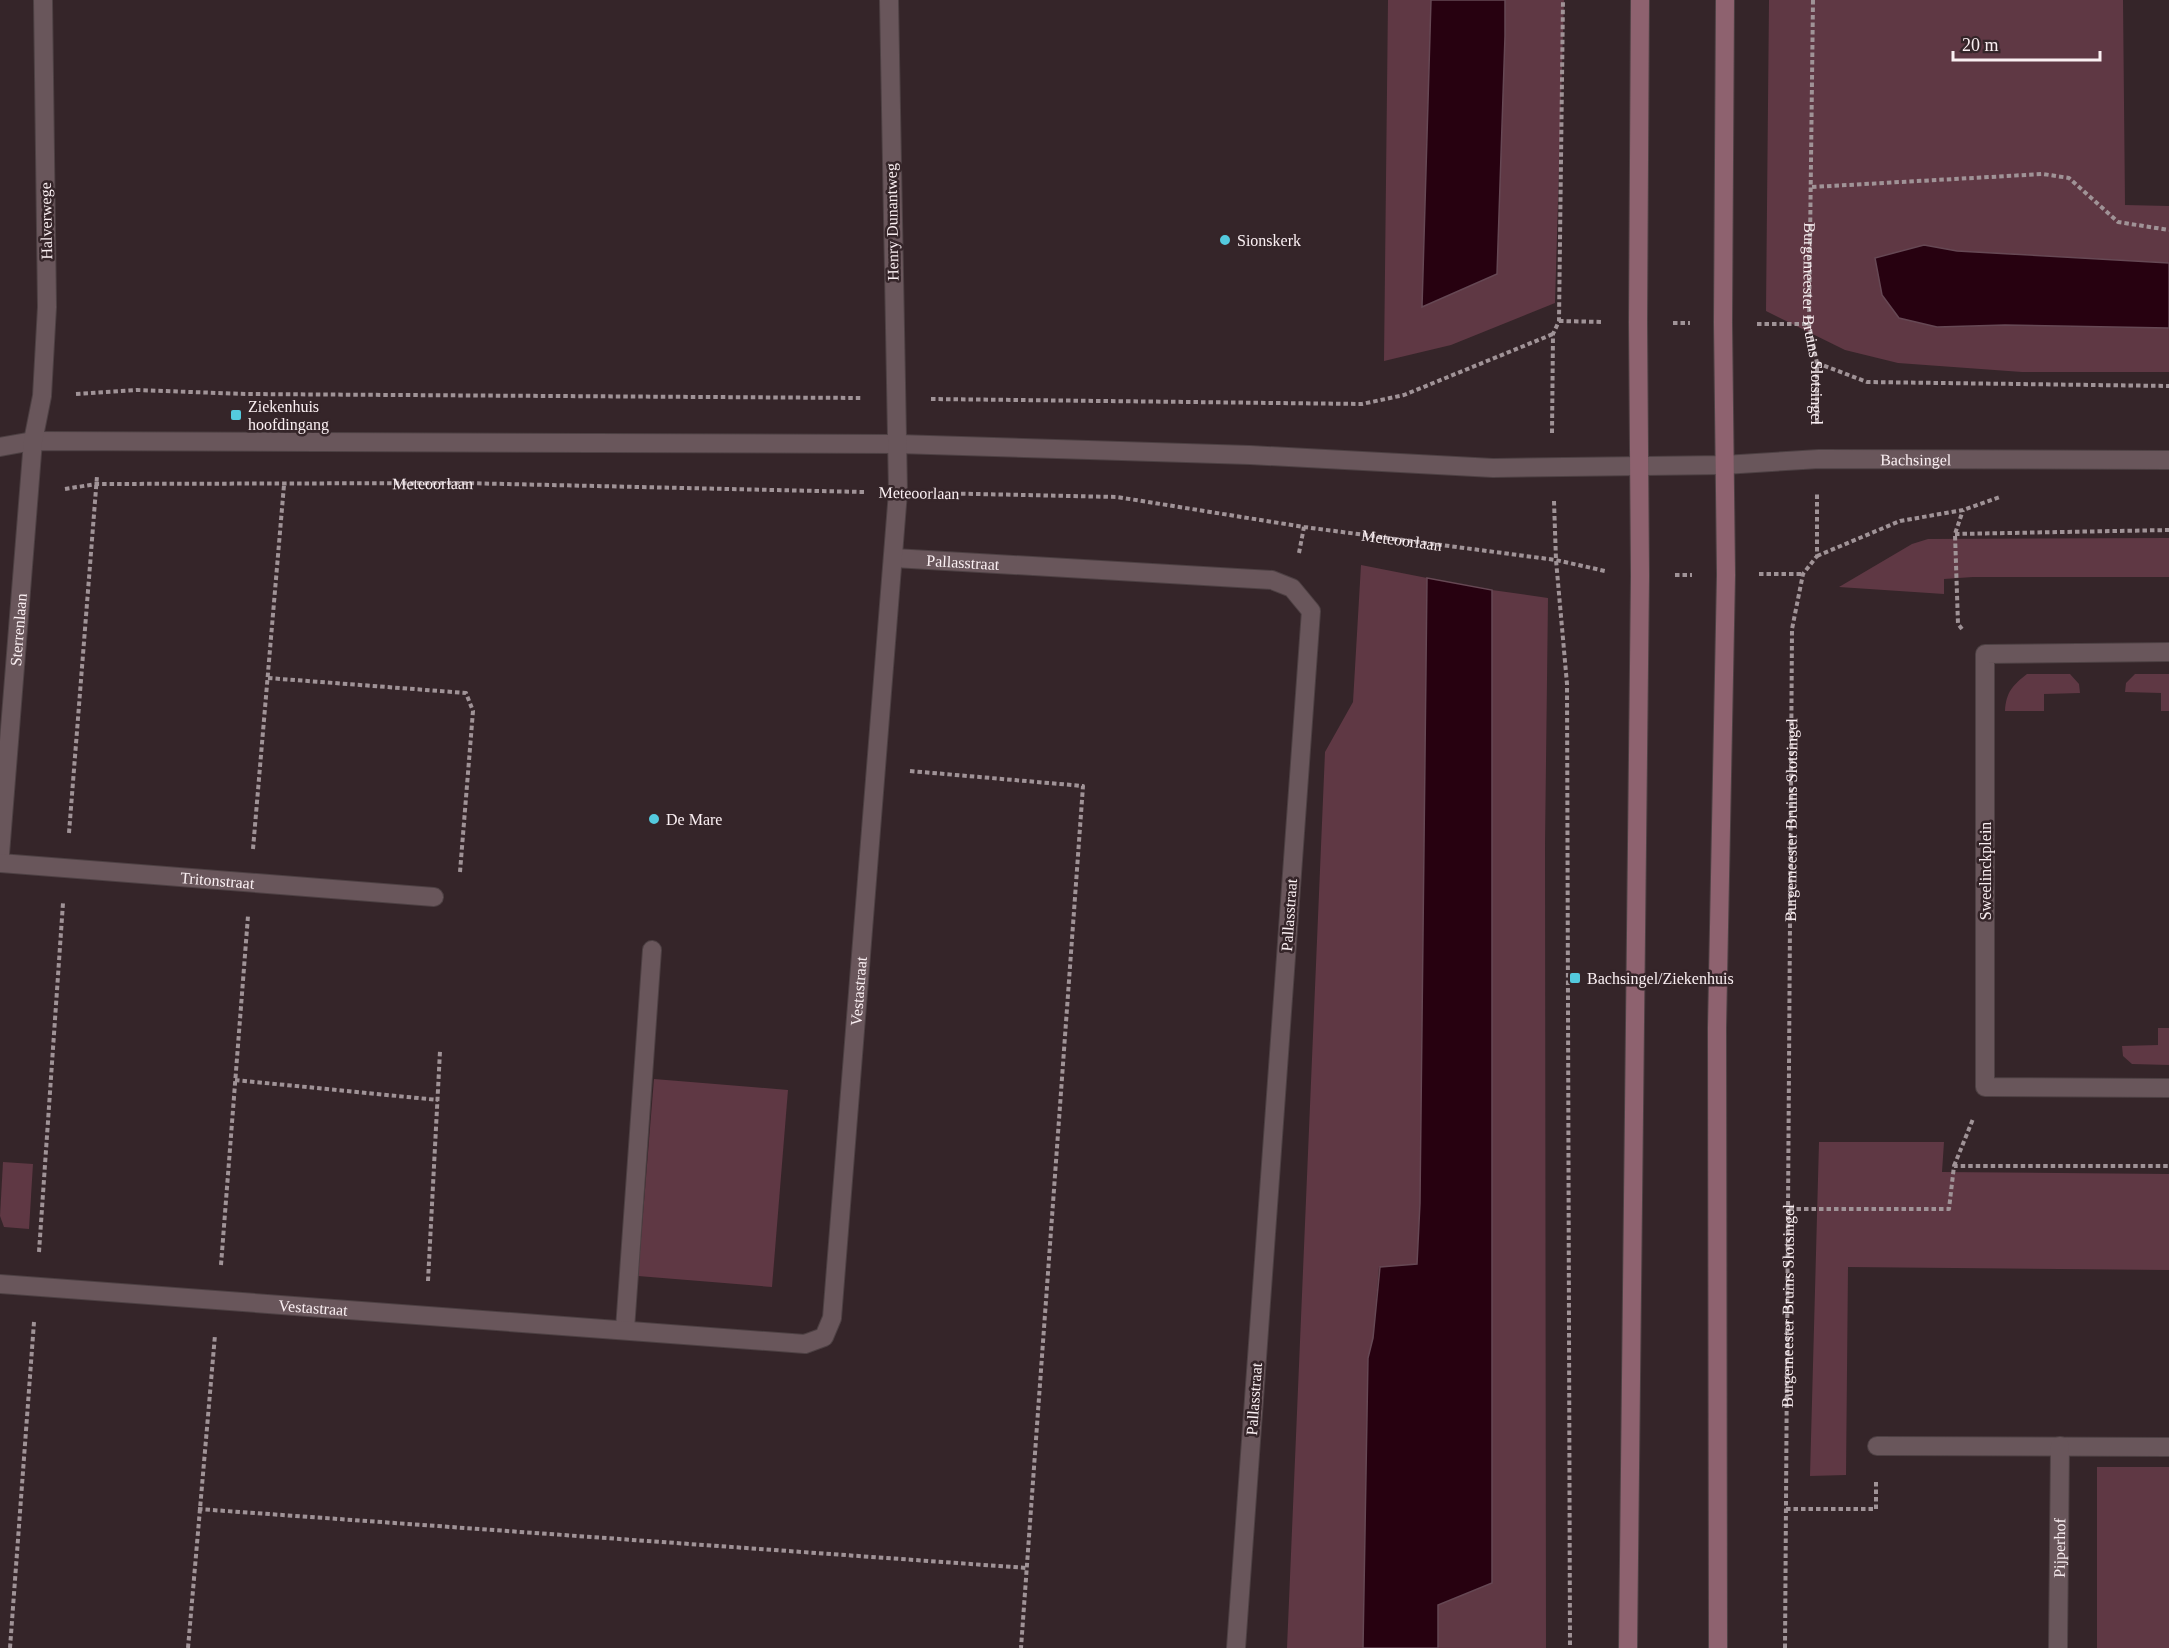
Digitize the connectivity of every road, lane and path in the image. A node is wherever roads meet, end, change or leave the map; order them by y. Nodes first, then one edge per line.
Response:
1 (43, 0) edge
2 (889, 0) edge
3 (1563, 0) edge
4 (1640, 0) edge
5 (1725, 0) edge
6 (1813, 0) edge
7 (1812, 187) junction
8 (2169, 230) edge
9 (1558, 321) junction
10 (1638, 322) junction
11 (1723, 323) junction
12 (1809, 324) junction
13 (1553, 334) junction
14 (1817, 363) junction
15 (2169, 386) edge
16 (42, 396) junction
17 (895, 398) junction
18 (33, 441) junction
19 (99, 442) junction
20 (898, 444) junction
21 (0, 447) edge
22 (1818, 459) junction
23 (2169, 460) edge
24 (1639, 464) junction
25 (1724, 465) junction
26 (1553, 467) junction
27 (96, 484) junction
28 (898, 492) junction
29 (29, 495) junction
30 (2007, 495) dead end
31 (1963, 510) junction
32 (2169, 530) edge
33 (1955, 534) junction
34 (1816, 556) junction
35 (894, 558) junction
36 (1556, 560) junction
37 (1803, 574) junction
38 (1726, 575) junction
39 (1640, 576) junction
40 (2169, 652) edge
41 (1985, 654) junction
42 (268, 678) dead end
43 (876, 768) junction
44 (0, 854) edge
45 (0, 863) edge
46 (66, 868) junction
47 (434, 897) joint
48 (652, 950) dead end
49 (440, 1051) dead end
50 (236, 1080) dead end
51 (1985, 1088) junction
52 (2169, 1088) edge
53 (438, 1100) junction
54 (1954, 1166) junction
55 (2169, 1166) edge
56 (1789, 1209) junction
57 (0, 1284) edge
58 (37, 1287) junction
59 (218, 1300) junction
60 (426, 1315) junction
61 (624, 1329) junction
62 (1877, 1446) joint
63 (2060, 1446) junction
64 (2169, 1447) edge
65 (198, 1509) junction
66 (1786, 1509) junction
67 (1027, 1568) junction
68 (10, 1648) edge
69 (188, 1648) edge
70 (1021, 1648) edge
71 (1236, 1648) edge
72 (1570, 1648) edge
73 (1628, 1648) edge
74 (1718, 1648) edge
75 (1785, 1648) edge
76 (2058, 1648) edge

1 - 16 street, Halverwege
2 - 17 street, Henry Dunantweg
3 - 9 path
4 - 10 main road
5 - 11 main road
6 - 7 path, Burgemeester Bruins Slotsingel
7 - 8 path
7 - 12 path, Burgemeester Bruins Slotsingel
9 - 10 path
9 - 13 path
10 - 11 path
10 - 24 main road
11 - 12 path
11 - 25 main road
12 - 14 path, Burgemeester Bruins Slotsingel
13 - 17 path
13 - 26 path
14 - 15 path
14 - 22 path, Burgemeester Bruins Slotsingel
16 - 17 path
16 - 18 street, Halverwege
17 - 20 street, Henry Dunantweg
18 - 19 street
18 - 21 street
18 - 29 street, Sterrenlaan
19 - 20 street
19 - 27 path
20 - 26 street
20 - 28 street, Vestastraat
22 - 23 street, Bachsingel
22 - 25 street, Bachsingel
22 - 34 path, Burgemeester Bruins Slotsingel
24 - 25 street, Bachsingel
24 - 26 street
24 - 39 main road
25 - 38 main road
26 - 36 path
27 - 28 path, Meteoorlaan
27 - 29 path, Meteoorlaan
27 - 46 path
28 - 35 street, Vestastraat
28 - 36 path, Meteoorlaan
29 - 44 street, Sterrenlaan
30 - 31 path
31 - 33 path
31 - 34 path
32 - 33 path
33 - 41 path
34 - 37 path, Burgemeester Bruins Slotsingel
35 - 43 street, Vestastraat
35 - 71 street, Pallasstraat
36 - 39 path, Meteoorlaan
36 - 72 path
37 - 38 path, Meteoorlaan
37 - 56 path, Burgemeester Bruins Slotsingel
38 - 39 path, Meteoorlaan
38 - 74 main road
39 - 73 main road
40 - 41 street
41 - 51 street, Sweelinckplein
42 - 47 path
43 - 61 street, Vestastraat
43 - 67 path
45 - 46 street, Tritonstraat
46 - 47 street, Tritonstraat
46 - 58 path
48 - 61 street
49 - 53 path
50 - 53 path
51 - 52 street
51 - 54 path
53 - 60 path
54 - 55 path
54 - 56 path
56 - 66 path, Burgemeester Bruins Slotsingel
57 - 58 street, Vestastraat
58 - 59 street, Vestastraat
58 - 68 path
59 - 60 street, Vestastraat
59 - 65 path
60 - 61 street, Vestastraat
62 - 63 street
62 - 66 path
63 - 64 street
63 - 76 street, Pijperhof
65 - 67 path
65 - 69 path
66 - 75 path, Burgemeester Bruins Slotsingel
67 - 70 path

